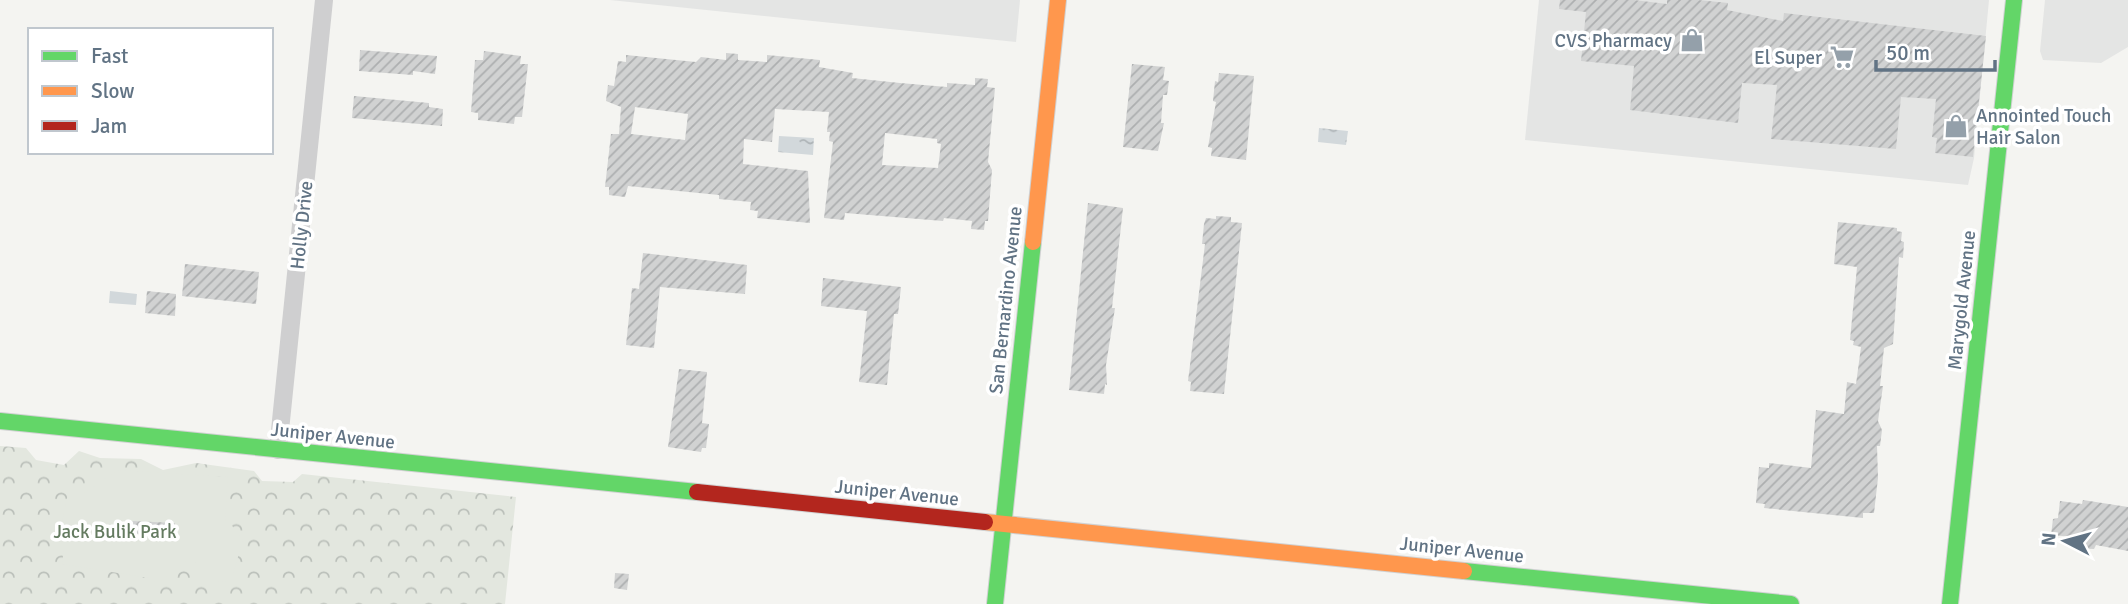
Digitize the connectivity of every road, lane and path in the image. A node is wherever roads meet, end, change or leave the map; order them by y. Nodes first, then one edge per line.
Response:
1 (324, 0) edge
2 (1058, 0) edge
3 (2014, 0) edge
4 (0, 421) edge
5 (278, 450) junction
6 (1003, 523) junction
7 (995, 604) edge
8 (1791, 604) edge
9 (1951, 604) edge

1 - 5 street, Holly Drive
2 - 6 street, San Bernardino Avenue
3 - 9 street, Marygold Avenue
4 - 5 street, Juniper Avenue
5 - 6 street, Juniper Avenue
6 - 7 street, San Bernardino Avenue
6 - 8 street, Juniper Avenue

